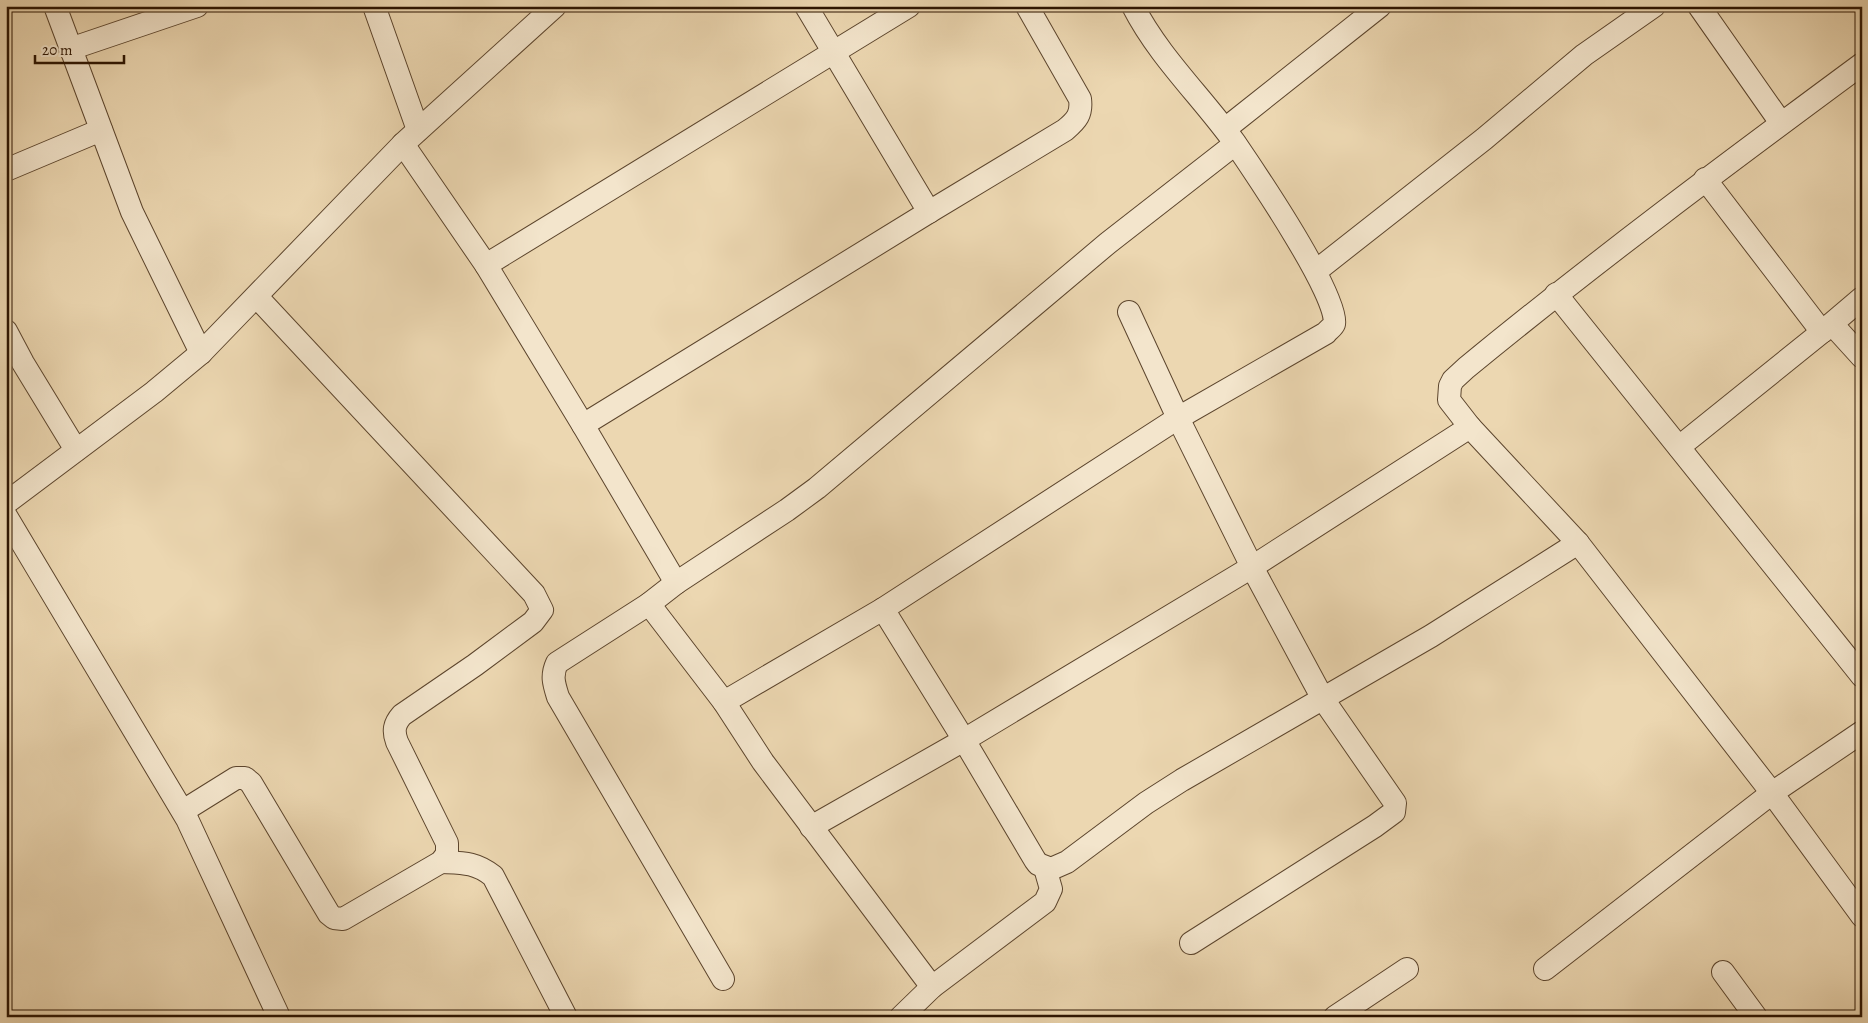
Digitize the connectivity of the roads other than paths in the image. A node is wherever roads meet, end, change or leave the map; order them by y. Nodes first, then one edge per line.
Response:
1 (55, 6) edge
2 (197, 6) edge
3 (374, 6) edge
4 (555, 6) edge
5 (806, 6) edge
6 (909, 6) edge
7 (1027, 6) edge
8 (1133, 6) edge
9 (1380, 6) edge
10 (1654, 6) edge
11 (1699, 6) edge
12 (70, 49) junction
13 (834, 52) junction
14 (1862, 64) edge
15 (1782, 123) junction
16 (101, 130) junction
17 (411, 137) junction
18 (1230, 137) junction
19 (6, 170) edge
20 (1705, 180) junction
21 (929, 212) junction
22 (486, 265) junction
23 (1316, 271) junction
24 (1556, 294) junction
25 (257, 297) junction
26 (1862, 298) edge
27 (1129, 312) dead end
28 (1827, 328) junction
29 (6, 331) edge
30 (201, 353) junction
31 (1862, 357) edge
32 (1178, 418) junction
33 (583, 425) junction
34 (1470, 427) junction
35 (1679, 447) junction
36 (76, 450) junction
37 (6, 503) edge
38 (6, 516) edge
39 (1578, 544) junction
40 (1252, 567) junction
41 (676, 583) junction
42 (648, 604) junction
43 (883, 609) junction
44 (1862, 676) edge
45 (1323, 699) junction
46 (724, 702) junction
47 (1862, 732) edge
48 (964, 740) junction
49 (1772, 793) junction
50 (183, 811) junction
51 (811, 827) junction
52 (441, 862) junction
53 (1045, 868) junction
54 (1862, 916) edge
55 (1192, 943) dead end
56 (1407, 969) dead end
57 (1545, 969) dead end
58 (1723, 972) dead end
59 (723, 979) dead end
60 (932, 987) junction
61 (279, 1017) edge
62 (566, 1017) edge
63 (901, 1017) edge
64 (1335, 1017) edge
65 (1756, 1017) edge

1 - 12 street
2 - 12 street
3 - 17 street
4 - 17 street
5 - 13 street
6 - 13 street
7 - 21 street
8 - 18 street
9 - 18 street
10 - 23 street
11 - 15 street
12 - 16 street
13 - 21 street
13 - 22 street
14 - 15 street
15 - 20 street
16 - 19 street
16 - 30 street
17 - 22 street
17 - 25 street
18 - 23 street
18 - 41 street
20 - 24 street
20 - 28 street
21 - 33 street
22 - 33 street
23 - 32 street
24 - 34 street
24 - 35 street
25 - 30 street
25 - 52 street
26 - 28 street
27 - 32 street
28 - 31 street
28 - 35 street
29 - 36 street
30 - 36 street
32 - 40 street
32 - 43 street
33 - 41 street
34 - 39 street
34 - 40 street
35 - 44 street
36 - 37 street
38 - 50 street
39 - 45 street
39 - 49 street
40 - 45 street
40 - 48 street
41 - 42 street
42 - 46 street
42 - 59 street
43 - 46 street
43 - 48 street
45 - 53 street
45 - 55 street
46 - 51 street
47 - 49 street
48 - 51 street
48 - 53 street
49 - 54 street
49 - 57 street
50 - 52 street
50 - 61 street
51 - 60 street
52 - 62 street
53 - 60 street
56 - 64 street
58 - 65 street
60 - 63 street

